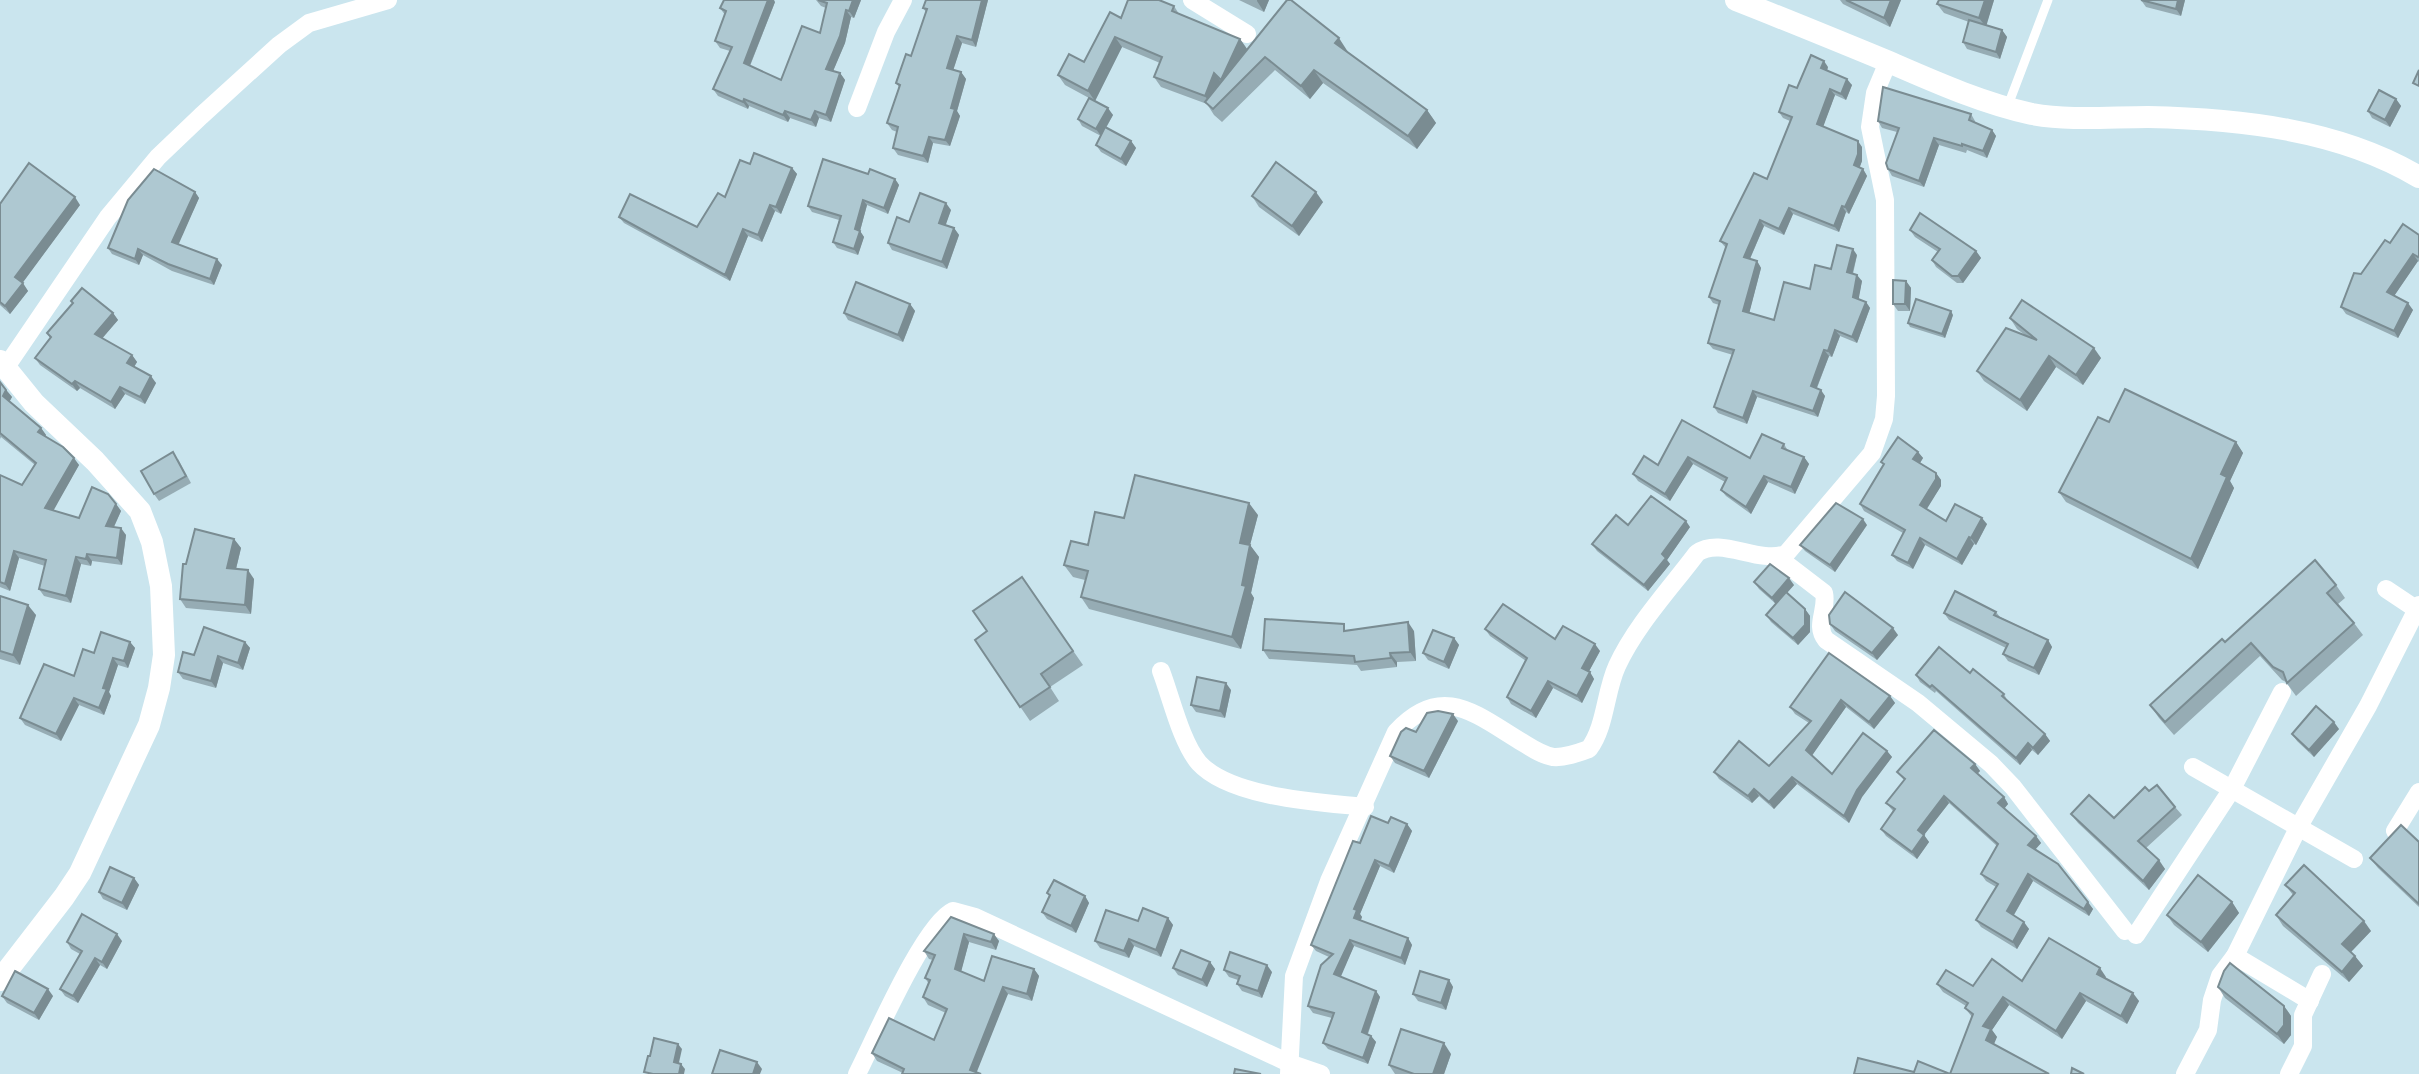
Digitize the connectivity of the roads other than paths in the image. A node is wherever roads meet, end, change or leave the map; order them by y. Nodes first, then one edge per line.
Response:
1 (388, 0) edge
2 (903, 0) edge
3 (1192, 0) edge
4 (1736, 0) edge
5 (2048, 0) edge
6 (1247, 34) dead end
7 (1888, 62) junction
8 (857, 108) dead end
9 (2007, 108) junction
10 (2419, 177) edge
11 (3, 364) edge
12 (1777, 557) junction
13 (2386, 589) dead end
14 (2418, 608) edge
15 (1161, 671) dead end
16 (2282, 692) edge
17 (2193, 767) dead end
18 (2232, 789) junction
19 (2419, 792) edge
20 (1365, 807) junction
21 (2298, 828) junction
22 (2395, 831) edge
23 (2354, 859) dead end
24 (2235, 956) junction
25 (1, 974) edge
26 (2322, 974) dead end
27 (2310, 1001) junction
28 (1289, 1068) edge
29 (857, 1074) edge
30 (1321, 1074) edge
31 (2185, 1074) edge
32 (2289, 1074) edge

1 - 11 street
2 - 8 street
3 - 6 street
4 - 7 street
5 - 9 lane
7 - 9 street
7 - 12 street
9 - 10 street
11 - 25 street
12 - 18 street
12 - 20 street
13 - 14 street
14 - 21 street
15 - 20 street
16 - 18 street
17 - 18 street
18 - 21 street
19 - 22 street
20 - 28 street
21 - 23 street
21 - 24 street
24 - 27 street
24 - 31 street
26 - 27 street
27 - 32 street
28 - 29 street
28 - 30 street

